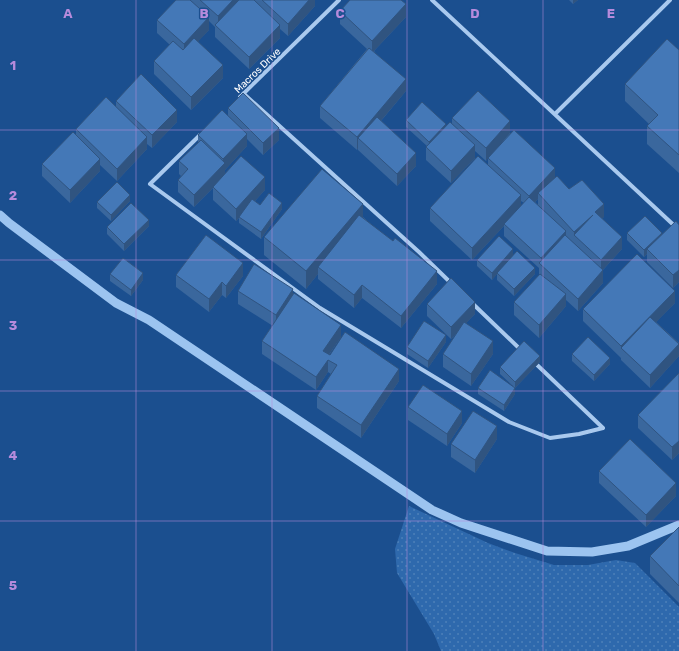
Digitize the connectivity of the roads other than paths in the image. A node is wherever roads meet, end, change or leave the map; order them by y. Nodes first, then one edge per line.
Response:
1 (339, 0) edge
2 (432, 0) edge
3 (670, 0) edge
4 (244, 94) junction
5 (238, 99) edge
6 (555, 114) junction
7 (205, 131) edge
8 (679, 230) edge
9 (453, 285) edge
10 (470, 302) edge

1 - 4 street, Macros Drive
2 - 6 street
3 - 6 street
4 - 5 street, Macros Drive
4 - 9 street
6 - 8 street
7 - 10 street

